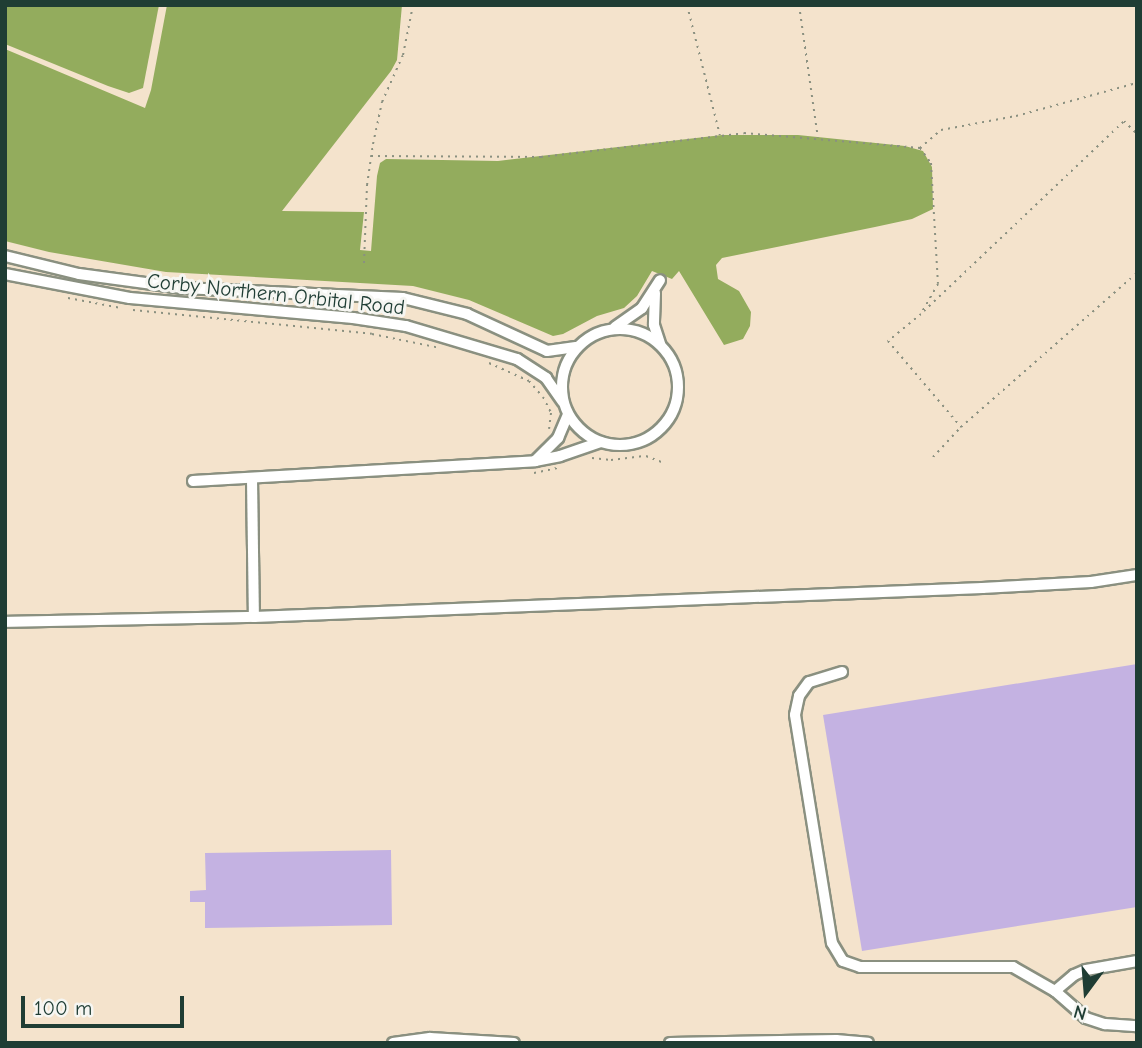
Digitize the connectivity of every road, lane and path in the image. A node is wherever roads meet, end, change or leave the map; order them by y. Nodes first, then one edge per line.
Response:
1 (413, 5) edge
2 (687, 5) edge
3 (799, 5) edge
4 (1137, 83) edge
5 (1137, 134) edge
6 (720, 136) junction
7 (818, 139) junction
8 (920, 148) junction
9 (371, 156) junction
10 (5, 256) edge
11 (364, 263) dead end
12 (1137, 273) edge
13 (5, 274) edge
14 (58, 296) dead end
15 (921, 314) junction
16 (612, 328) junction
17 (660, 344) junction
18 (576, 347) junction
19 (442, 349) dead end
20 (478, 359) dead end
21 (563, 402) junction
22 (568, 415) junction
23 (961, 427) junction
24 (558, 438) junction
25 (600, 442) junction
26 (572, 452) junction
27 (933, 457) dead end
28 (535, 461) junction
29 (664, 463) dead end
30 (252, 480) junction
31 (193, 481) dead end
32 (1137, 575) edge
33 (254, 617) junction
34 (5, 622) edge
35 (842, 672) dead end
36 (1137, 961) edge
37 (1055, 991) junction
38 (1137, 1026) edge
39 (393, 1043) edge
40 (514, 1043) edge
41 (670, 1043) edge
42 (868, 1043) edge

1 - 9 path
2 - 6 path
3 - 7 path
4 - 8 path
5 - 15 path
6 - 7 path
6 - 9 path
7 - 8 path
8 - 15 path
9 - 11 path
10 - 18 street, Corby Northern Orbital Road
12 - 23 path
13 - 21 street, Corby Northern Orbital Road
14 - 19 path
15 - 23 path
16 - 17 street
16 - 17 street
16 - 18 street
17 - 25 street
18 - 21 street
20 - 24 path
21 - 22 street
22 - 24 street
22 - 25 street
23 - 27 path
24 - 28 street
25 - 26 street
26 - 28 street
26 - 29 path
28 - 30 street
30 - 31 street
30 - 33 street
32 - 33 street
33 - 34 street
35 - 37 street
36 - 37 street
37 - 38 street
39 - 40 street
41 - 42 street

